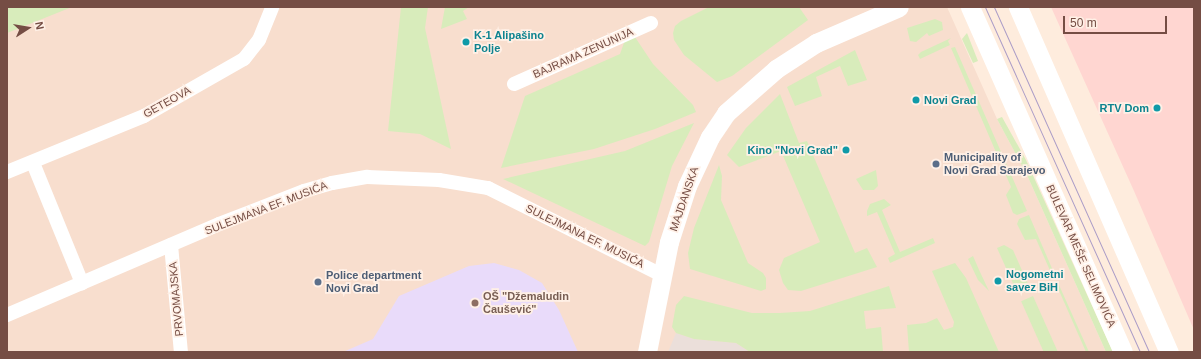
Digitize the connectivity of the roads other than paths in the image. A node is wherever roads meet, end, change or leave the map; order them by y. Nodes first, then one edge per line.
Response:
1 (272, 7) edge
2 (899, 7) edge
3 (970, 7) edge
4 (1018, 7) edge
5 (651, 23) dead end
6 (514, 84) dead end
7 (33, 163) junction
8 (7, 172) edge
9 (171, 245) junction
10 (664, 276) junction
11 (82, 283) junction
12 (7, 315) edge
13 (181, 352) edge
14 (647, 352) edge
15 (1123, 352) edge
16 (1169, 352) edge

1 - 7 street, GETEOVA
2 - 10 main road, MAJDANSKA
3 - 15 main road, BULEVAR MEŠE SELIMOVIĆA
4 - 16 main road
5 - 6 street, BAJRAMA ZENUNIJA
7 - 8 street, GETEOVA
7 - 11 street
9 - 10 street, SULEJMANA EF. MUSIĆA
9 - 11 street, SULEJMANA EF. MUSIĆA
9 - 13 street, PRVOMAJSKA
10 - 14 main road, MAJDANSKA
11 - 12 street, SULEJMANA EF. MUSIĆA

